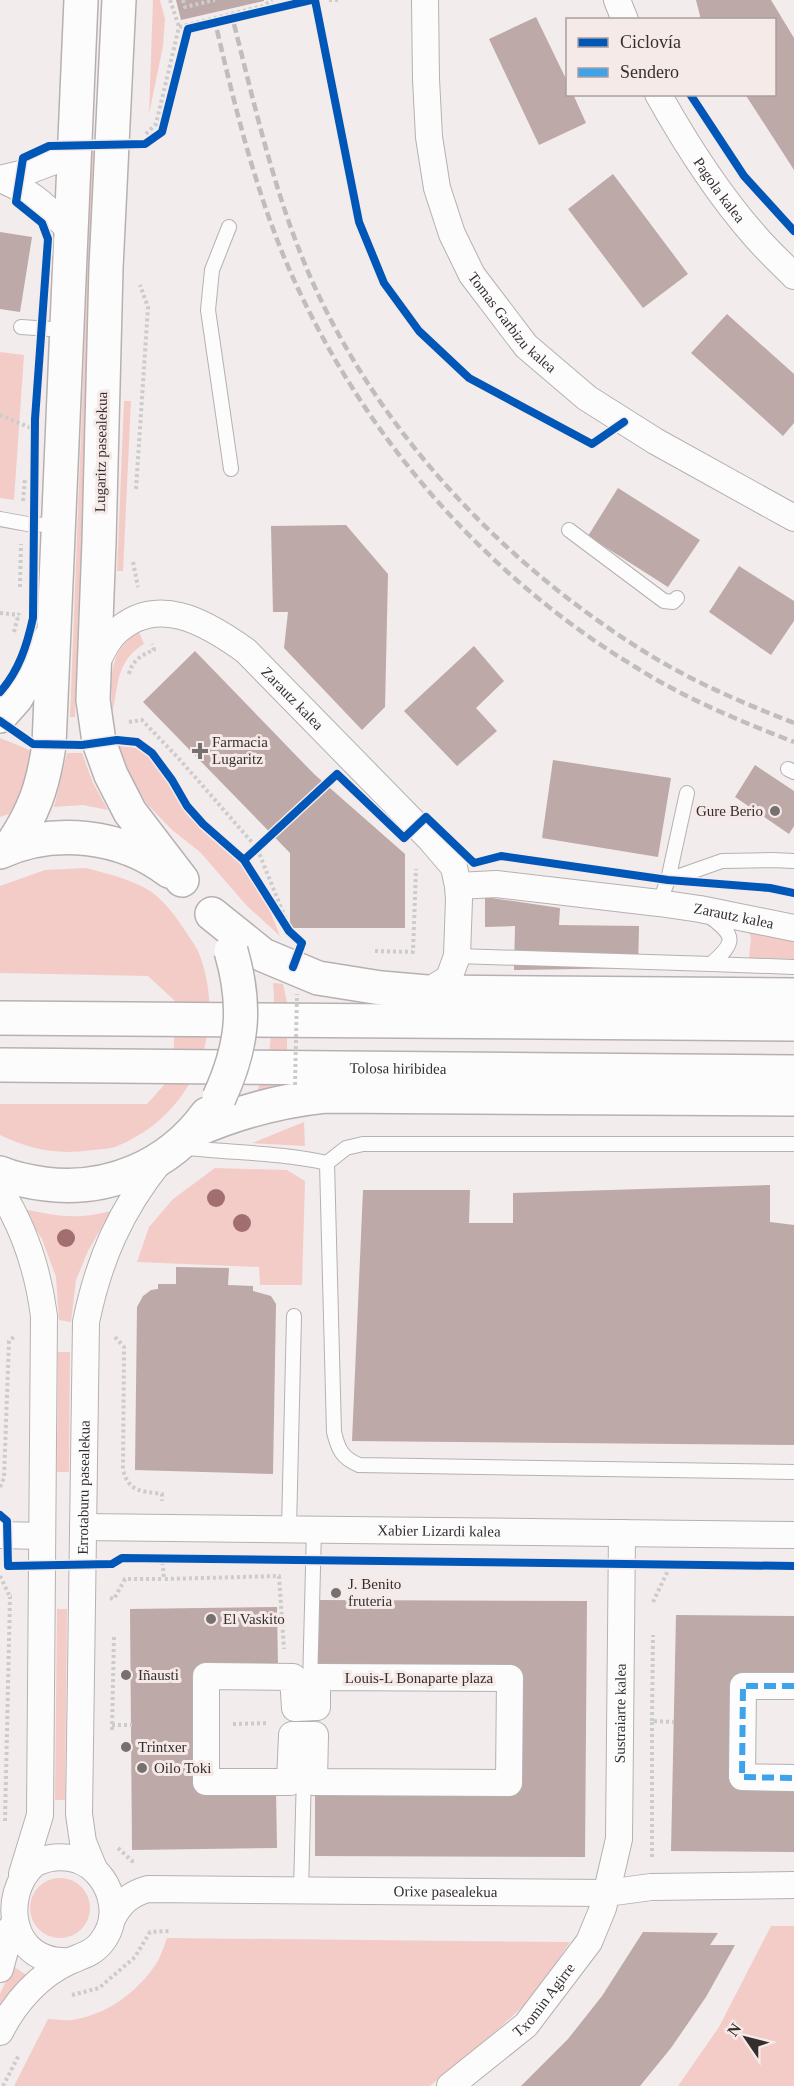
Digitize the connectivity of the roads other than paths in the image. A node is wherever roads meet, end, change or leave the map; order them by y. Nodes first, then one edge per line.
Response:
1 (81, 0) edge
2 (119, 0) edge
3 (425, 0) edge
4 (617, 0) edge
5 (623, 18) edge
6 (659, 96) edge
7 (75, 144) junction
8 (0, 179) edge
9 (229, 226) dead end
10 (70, 230) junction
11 (794, 276) edge
12 (21, 327) dead end
13 (66, 330) junction
14 (231, 469) dead end
15 (794, 518) edge
16 (0, 519) edge
17 (58, 525) junction
18 (569, 530) dead end
19 (677, 598) dead end
20 (54, 631) junction
21 (94, 667) junction
22 (0, 716) edge
23 (687, 793) dead end
24 (3, 848) edge
25 (794, 861) edge
26 (182, 880) junction
27 (668, 880) junction
28 (458, 886) junction
29 (659, 903) junction
30 (700, 909) junction
31 (212, 914) junction
32 (794, 928) edge
33 (457, 956) junction
34 (711, 964) junction
35 (794, 967) edge
36 (427, 992) junction
37 (794, 995) edge
38 (0, 1018) edge
39 (794, 1024) edge
40 (0, 1065) edge
41 (794, 1072) edge
42 (794, 1099) edge
43 (794, 1144) edge
44 (178, 1145) junction
45 (327, 1163) junction
46 (0, 1173) edge
47 (0, 1190) edge
48 (294, 1316) dead end
49 (794, 1472) edge
50 (83, 1527) junction
51 (289, 1529) junction
52 (314, 1529) junction
53 (622, 1533) junction
54 (0, 1535) edge
55 (794, 1535) edge
56 (42, 1536) junction
57 (794, 1686) edge
58 (309, 1699) dead end
59 (206, 1724) joint
60 (306, 1738) dead end
61 (794, 1778) edge
62 (94, 1869) junction
63 (22, 1874) junction
64 (794, 1885) edge
65 (301, 1891) junction
66 (607, 1893) junction
67 (6, 1918) edge
68 (112, 1919) junction
69 (70, 1961) junction
70 (0, 1969) edge
71 (0, 2032) edge
72 (450, 2086) edge

1 - 7 main road
2 - 21 main road, Lugaritz pasealekua
3 - 15 street, Tomas Garbizu kalea
4 - 5 street
6 - 11 street, Pagola kalea
7 - 8 street
7 - 10 main road
8 - 10 street
9 - 14 lane
10 - 13 main road
12 - 13 lane
13 - 17 main road
16 - 17 lane
17 - 20 main road
18 - 19 lane
20 - 22 main road
20 - 24 main road
21 - 26 main road, Lugaritz pasealekua
21 - 28 street, Zarautz kalea
23 - 27 lane
24 - 26 main road
25 - 27 lane
26 - 31 main road
27 - 29 lane
28 - 29 street, Zarautz kalea
28 - 33 street, Zarautz kalea
29 - 30 street, Zarautz kalea
30 - 32 street, Zarautz kalea
30 - 34 lane
31 - 36 main road
31 - 44 main road, bridge
33 - 34 lane
33 - 36 street, Zarautz kalea
34 - 35 lane
36 - 37 main road
38 - 39 main road
40 - 41 main road, Tolosa hiribidea
42 - 44 main road
43 - 45 lane
44 - 45 lane
44 - 46 main road
44 - 50 street, Errotaburu pasealekua
45 - 49 lane
47 - 56 street
48 - 51 lane
50 - 51 street, Xabier Lizardi kalea
50 - 62 street, Errotaburu pasealekua
51 - 52 street, Xabier Lizardi kalea
52 - 53 street, Xabier Lizardi kalea
52 - 58 lane
53 - 55 street, Xabier Lizardi kalea
53 - 66 street, Sustraiarte kalea
54 - 56 street
56 - 63 street
57 - 61 street
59 - 59 street, Louis-L Bonaparte plaza
60 - 65 lane
62 - 63 street
62 - 68 street, Errotaburu pasealekua
63 - 67 street
64 - 66 street, Orixe pasealekua
65 - 66 street, Orixe pasealekua
65 - 68 street, Orixe pasealekua
66 - 72 street, Txomin Agirre
67 - 69 street
67 - 70 street
68 - 69 street
69 - 71 street

